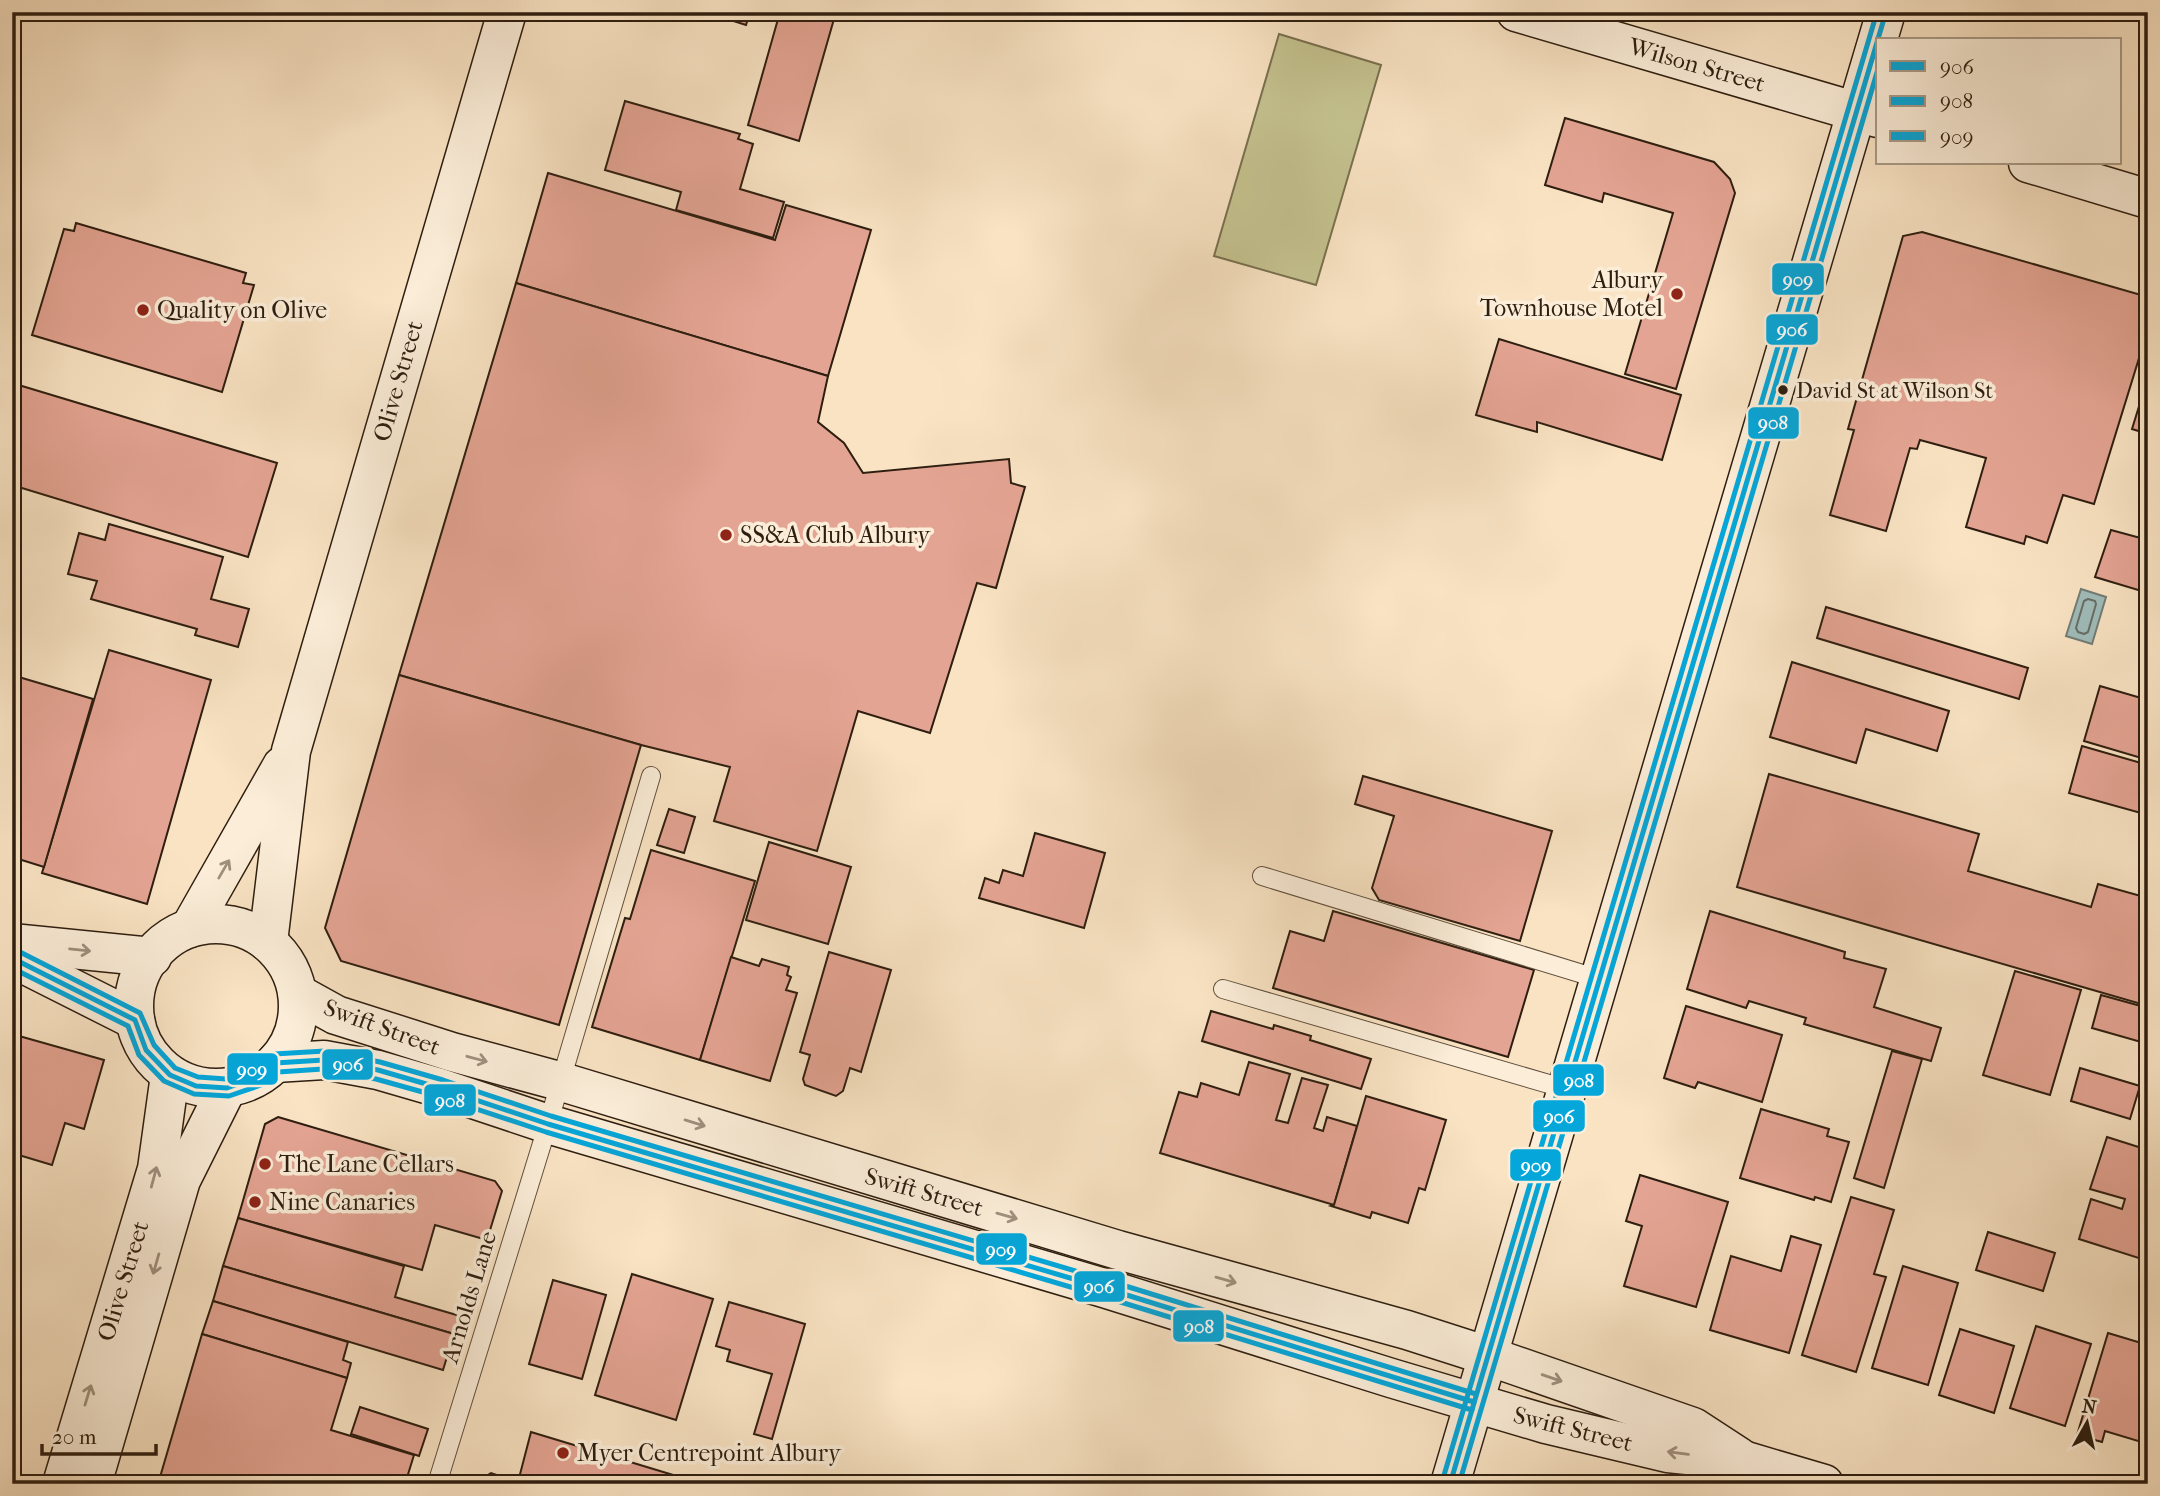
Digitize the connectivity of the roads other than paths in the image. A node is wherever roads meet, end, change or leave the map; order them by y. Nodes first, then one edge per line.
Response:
1 (507, 12) edge
2 (1516, 12) edge
3 (1886, 12) edge
4 (1881, 38) edge
5 (1876, 66) edge
6 (1867, 114) edge
7 (2031, 164) edge
8 (2148, 199) edge
9 (291, 751) junction
10 (651, 776) dead end
11 (1262, 876) dead end
12 (190, 928) junction
13 (268, 942) junction
14 (12, 943) edge
15 (152, 957) junction
16 (12, 958) edge
17 (1599, 979) junction
18 (1223, 989) dead end
19 (298, 994) junction
20 (135, 1020) junction
21 (275, 1063) junction
22 (170, 1075) junction
23 (559, 1081) junction
24 (227, 1088) junction
25 (1566, 1089) junction
26 (548, 1124) junction
27 (1118, 1250) junction
28 (1104, 1288) junction
29 (1488, 1356) junction
30 (1474, 1402) junction
31 (1746, 1461) junction
32 (62, 1484) edge
33 (92, 1484) edge
34 (437, 1484) edge
35 (1450, 1484) edge
36 (1824, 1484) edge

1 - 9 street, Olive Street
2 - 6 street, Wilson Street
3 - 4 street
5 - 6 street
6 - 17 street
7 - 8 street
12 -> 9 street, Olive Street
9 - 13 street, Olive Street
10 - 23 lane, Arnolds Lane
11 - 17 lane
12 - 13 street
12 - 15 street
13 - 19 street
14 -> 15 street
15 - 20 street
16 - 20 street
17 - 25 street
18 - 25 lane
19 - 21 street
19 -> 23 street, Swift Street
20 - 22 street
21 - 24 street
21 - 26 street, Swift Street
22 - 24 street
32 -> 22 street, Olive Street
23 - 26 lane, Arnolds Lane
23 -> 27 street, Swift Street
24 -> 33 street, Olive Street
25 - 29 street
26 - 28 street, Swift Street
26 - 34 lane, Arnolds Lane
27 - 28 street
27 -> 29 street, Swift Street
28 - 30 street, Swift Street
29 - 30 street
29 -> 31 street, Swift Street
31 -> 30 street, Swift Street
30 - 35 street
31 - 36 street, Swift Street

